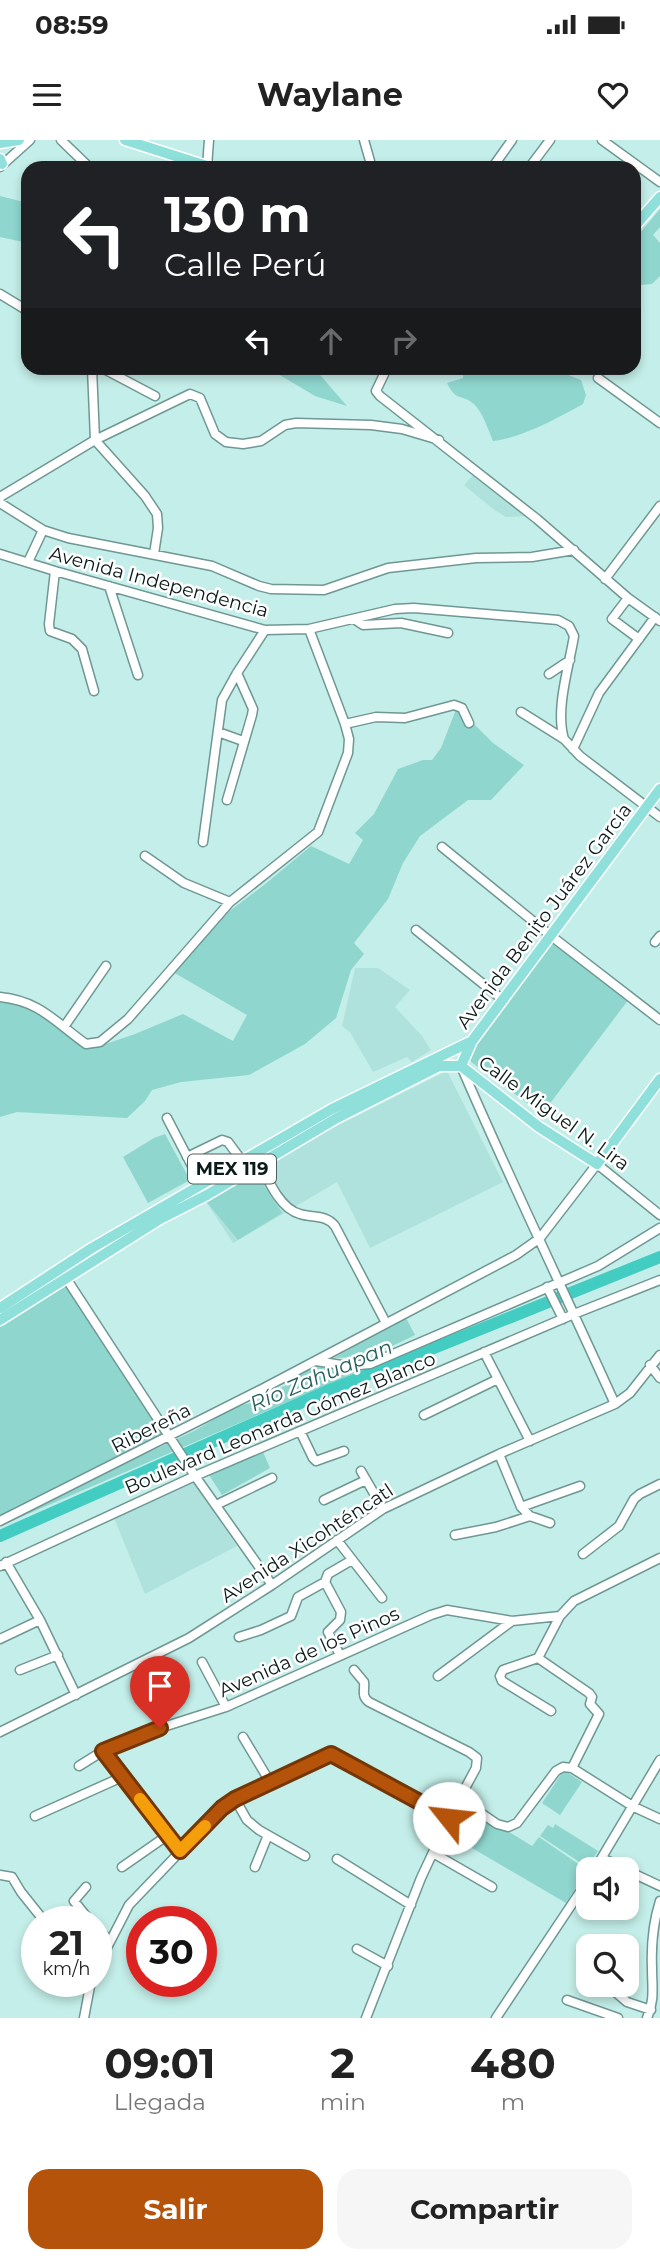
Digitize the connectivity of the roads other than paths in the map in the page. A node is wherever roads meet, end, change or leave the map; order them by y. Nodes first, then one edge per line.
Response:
1 (19, 140) edge
2 (30, 140) edge
3 (61, 140) edge
4 (129, 140) edge
5 (209, 140) edge
6 (364, 140) edge
7 (512, 140) edge
8 (550, 140) edge
9 (606, 141) edge
10 (0, 143) edge
11 (83, 161) edge
12 (192, 161) edge
13 (210, 161) edge
14 (370, 161) edge
15 (497, 161) edge
16 (534, 161) edge
17 (632, 161) edge
18 (1, 163) edge
19 (641, 168) edge
20 (660, 182) edge
21 (660, 197) edge
22 (641, 219) edge
23 (0, 294) edge
24 (21, 307) edge
25 (92, 375) edge
26 (115, 375) edge
27 (384, 375) edge
28 (598, 378) dead end
29 (155, 396) dead end
30 (660, 423) edge
31 (95, 440) junction
32 (439, 440) junction
33 (0, 497) edge
34 (0, 503) edge
35 (660, 506) edge
36 (43, 530) junction
37 (574, 550) junction
38 (0, 554) edge
39 (154, 554) junction
40 (27, 562) junction
41 (55, 571) junction
42 (605, 579) junction
43 (109, 586) junction
44 (628, 598) junction
45 (354, 619) junction
46 (657, 619) edge
47 (265, 629) junction
48 (309, 629) junction
49 (448, 633) dead end
50 (639, 639) junction
51 (570, 660) junction
52 (237, 673) junction
53 (549, 674) dead end
54 (138, 675) dead end
55 (94, 691) dead end
56 (521, 712) dead end
57 (469, 723) dead end
58 (345, 724) junction
59 (218, 732) junction
60 (564, 739) junction
61 (243, 741) junction
62 (573, 749) junction
63 (660, 789) edge
64 (227, 800) dead end
65 (647, 807) junction
66 (660, 817) edge
67 (203, 842) dead end
68 (442, 847) dead end
69 (145, 856) dead end
70 (230, 902) junction
71 (416, 930) dead end
72 (550, 935) junction
73 (106, 966) dead end
74 (0, 997) edge
75 (503, 1000) junction
76 (660, 1020) edge
77 (64, 1027) junction
78 (472, 1041) junction
79 (461, 1066) junction
80 (660, 1079) edge
81 (335, 1113) junction
82 (167, 1118) dead end
83 (187, 1157) junction
84 (260, 1163) junction
85 (597, 1164) junction
86 (246, 1166) junction
87 (205, 1190) junction
88 (660, 1215) edge
89 (660, 1228) edge
90 (540, 1238) junction
91 (63, 1273) junction
92 (660, 1280) edge
93 (561, 1284) junction
94 (549, 1291) junction
95 (0, 1308) edge
96 (573, 1311) junction
97 (562, 1316) junction
98 (0, 1320) edge
99 (386, 1323) junction
100 (484, 1352) junction
101 (660, 1355) edge
102 (315, 1361) junction
103 (650, 1365) junction
104 (660, 1378) edge
105 (498, 1379) junction
106 (615, 1404) junction
107 (424, 1415) dead end
108 (300, 1431) junction
109 (171, 1436) junction
110 (530, 1441) junction
111 (344, 1451) dead end
112 (499, 1454) junction
113 (361, 1471) dead end
114 (194, 1474) junction
115 (272, 1478) dead end
116 (366, 1480) junction
117 (660, 1484) edge
118 (580, 1486) dead end
119 (324, 1500) dead end
120 (216, 1505) junction
121 (521, 1507) junction
122 (383, 1509) junction
123 (530, 1516) junction
124 (0, 1521) edge
125 (550, 1524) dead end
126 (455, 1535) dead end
127 (337, 1540) junction
128 (583, 1554) dead end
129 (659, 1559) edge
130 (352, 1560) junction
131 (3, 1564) edge
132 (325, 1582) junction
133 (272, 1585) junction
134 (382, 1598) dead end
135 (560, 1616) junction
136 (40, 1620) junction
137 (512, 1621) junction
138 (239, 1637) dead end
139 (0, 1639) edge
140 (58, 1655) junction
141 (340, 1655) junction
142 (538, 1658) junction
143 (202, 1662) dead end
144 (20, 1670) dead end
145 (354, 1670) dead end
146 (438, 1676) dead end
147 (76, 1695) junction
148 (226, 1707) junction
149 (551, 1711) dead end
150 (0, 1732) edge
151 (243, 1737) dead end
152 (103, 1751) junction
153 (660, 1760) edge
154 (79, 1766) dead end
155 (567, 1768) junction
156 (657, 1772) edge
157 (122, 1777) junction
158 (270, 1782) junction
159 (459, 1798) junction
160 (235, 1799) junction
161 (634, 1807) junction
162 (35, 1816) dead end
163 (449, 1818) junction
164 (660, 1819) edge
165 (168, 1835) junction
166 (268, 1835) junction
167 (180, 1851) junction
168 (433, 1853) junction
169 (306, 1856) dead end
170 (603, 1857) edge
171 (337, 1859) dead end
172 (122, 1867) dead end
173 (255, 1867) dead end
174 (0, 1875) edge
175 (639, 1876) edge
176 (660, 1886) edge
177 (492, 1887) dead end
178 (86, 1888) dead end
179 (576, 1898) edge
180 (660, 1901) edge
181 (411, 1905) junction
182 (33, 1906) edge
183 (78, 1906) edge
184 (112, 1936) edge
185 (357, 1949) dead end
186 (388, 1966) junction
187 (656, 1969) edge
188 (89, 1997) edge
189 (621, 1997) edge
190 (567, 2000) dead end
191 (652, 2010) edge
192 (84, 2018) edge
193 (366, 2018) edge
194 (496, 2018) edge
195 (618, 2018) edge

1 - 10 main road
2 - 18 street
3 - 11 street
4 - 12 main road
5 - 13 street
6 - 14 street
7 - 15 street
8 - 16 street
9 - 17 street
19 - 20 street
21 - 22 main road
23 - 24 street
25 - 31 street
26 - 29 street
27 - 32 street
28 - 30 street
31 - 32 street
31 - 33 street
31 - 39 street
32 - 37 street
34 - 36 street
35 - 42 street
36 - 39 street
36 - 40 street
37 - 39 street
37 - 42 street
38 - 40 street, Avenida Independencia
40 - 41 street, Avenida Independencia
41 - 43 street, Avenida Independencia
41 - 55 street
42 - 44 street
43 - 47 street, Avenida Independencia
43 - 54 street
44 - 46 street
44 - 50 street
45 - 48 street, Avenida Independencia
45 - 49 street
45 - 51 street, Avenida Independencia
46 - 50 street
47 - 48 street, Avenida Independencia
47 - 52 street
48 - 58 street
50 - 62 street
51 - 53 street
51 - 60 street, Avenida Independencia
52 - 59 street
52 - 61 street
56 - 60 street
57 - 58 street
58 - 70 street
59 - 61 street
59 - 67 street
60 - 62 street
61 - 64 street
62 - 65 street
63 - 65 main road, Avenida Benito Juárez García / MEX 119
65 - 66 street
65 - 72 main road, Avenida Benito Juárez García / MEX 119
68 - 72 street
69 - 70 street
70 - 77 street
71 - 75 street
72 - 75 main road, Avenida Benito Juárez García / MEX 119
72 - 76 street
73 - 77 street
74 - 77 street
75 - 78 main road, Avenida Benito Juárez García / MEX 119
78 - 79 main road, Avenida Benito Juárez García / MEX 119
78 - 81 main road, MEX 119
79 - 81 main road, MEX 119
79 - 85 main road, Calle Miguel N. Lira
79 - 90 street
80 - 85 main road
81 - 84 main road, MEX 119
81 - 86 main road, MEX 119
82 - 83 street
83 - 86 street
83 - 87 street
84 - 86 main road, MEX 119
84 - 99 street
85 - 88 street, Calle Miguel N. Lira
85 - 90 street, Ribereña
86 - 87 main road, MEX 119
87 - 91 main road, MEX 119
89 - 93 street
90 - 93 street
90 - 99 street, Ribereña
91 - 95 main road, MEX 119
91 - 98 main road, MEX 119
91 - 109 street
92 - 96 street, Boulevard Leonarda Gómez Blanco
93 - 94 street
93 - 96 street
94 - 97 street
94 - 102 street
96 - 97 street, Boulevard Leonarda Gómez Blanco
96 - 106 street
97 - 100 street, Boulevard Leonarda Gómez Blanco
99 - 102 street, Ribereña
100 - 105 street
100 - 108 street, Boulevard Leonarda Gómez Blanco
101 - 103 street, Avenida Xicohténcatl
102 - 109 street, Ribereña
103 - 104 street
103 - 106 street, Avenida Xicohténcatl
105 - 107 street
105 - 110 street
106 - 110 street, Avenida Xicohténcatl
108 - 111 street
108 - 114 street, Boulevard Leonarda Gómez Blanco
109 - 114 street
109 - 124 street, Ribereña
110 - 112 street, Avenida Xicohténcatl
112 - 121 street
112 - 122 street, Avenida Xicohténcatl
113 - 116 street
114 - 120 street
114 - 131 street, Boulevard Leonarda Gómez Blanco
115 - 120 street
116 - 119 street
116 - 122 street
117 - 128 street
118 - 121 street
120 - 133 street
121 - 123 street
122 - 127 street, Avenida Xicohténcatl
123 - 125 street
123 - 126 street
127 - 130 street
127 - 133 street, Avenida Xicohténcatl
129 - 135 street
130 - 132 street
130 - 134 street
131 - 136 street
132 - 138 street
132 - 141 street
133 - 147 street, Avenida Xicohténcatl
135 - 137 street, Avenida de los Pinos
135 - 142 street
136 - 139 street
136 - 140 street
137 - 141 street, Avenida de los Pinos
137 - 146 street
140 - 144 street
140 - 147 street
141 - 148 street, Avenida de los Pinos
142 - 149 street
142 - 155 street
143 - 148 street
145 - 159 street
147 - 150 street, Avenida Xicohténcatl
148 - 152 street, Avenida de los Pinos
151 - 158 street
152 - 154 street, Avenida de los Pinos
152 - 157 street
153 - 156 street
155 - 159 street
155 - 161 street
156 - 161 street
157 - 162 street
157 - 165 street
158 - 160 street
158 - 163 street
159 - 163 street
160 - 166 street
160 - 167 street
161 - 164 street
161 - 170 street
163 - 168 street
165 - 167 street
165 - 172 street
166 - 169 street
166 - 173 street
167 - 184 street
168 - 177 street
168 - 181 street
171 - 181 street
174 - 182 street
175 - 176 street
178 - 183 street
179 - 194 street
180 - 187 street
181 - 186 street
185 - 186 street
186 - 193 street
187 - 191 street
188 - 192 street
189 - 191 street
190 - 195 street

